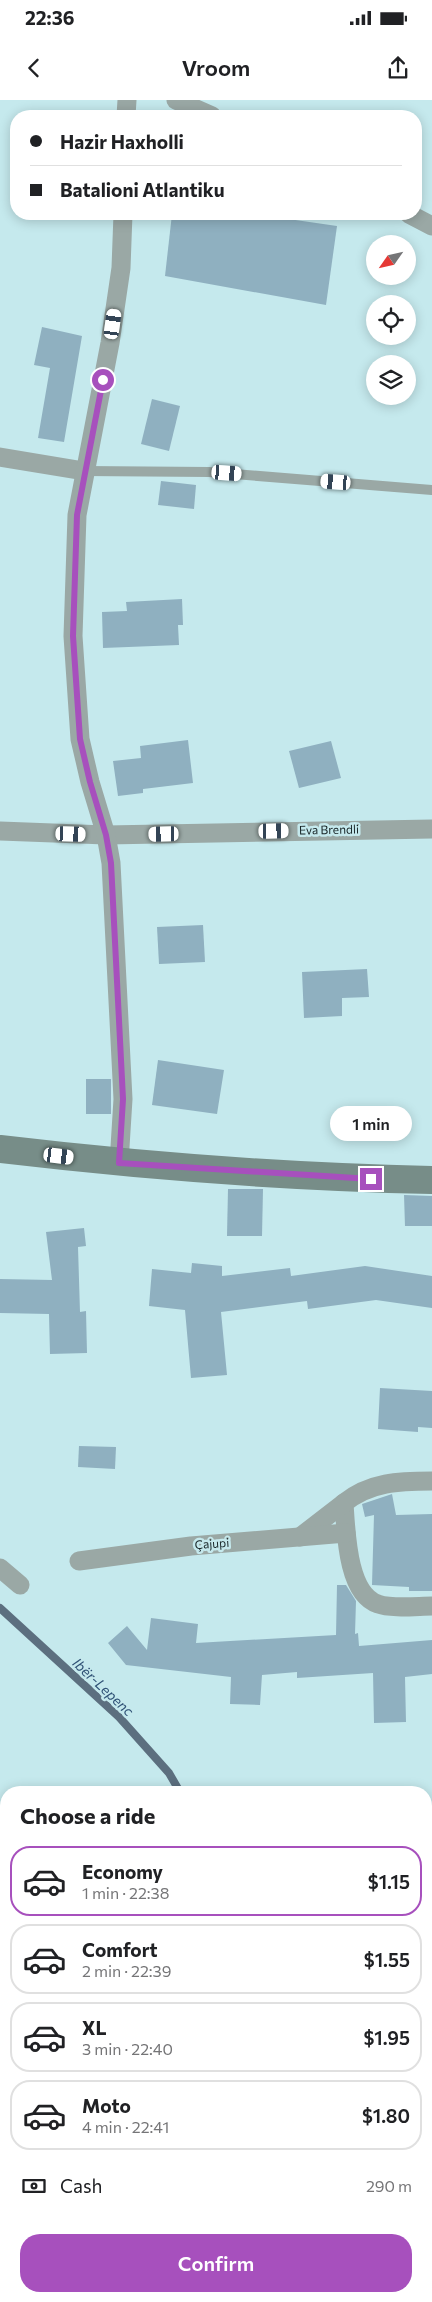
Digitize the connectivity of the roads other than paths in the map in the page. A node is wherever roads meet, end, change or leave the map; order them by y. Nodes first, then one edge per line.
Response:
1 (176, 100) edge
2 (198, 110) edge
3 (123, 220) edge
4 (420, 220) edge
5 (432, 226) edge
6 (0, 457) edge
7 (84, 471) junction
8 (432, 490) edge
9 (432, 829) edge
10 (0, 831) edge
11 (106, 835) junction
12 (0, 1149) edge
13 (119, 1163) junction
14 (432, 1180) edge
15 (432, 1481) edge
16 (344, 1503) junction
17 (346, 1532) junction
18 (300, 1537) junction
19 (79, 1561) dead end
20 (0, 1568) edge
21 (20, 1585) dead end
22 (432, 1606) edge

1 - 2 street
3 - 7 street
4 - 5 street
6 - 7 street
7 - 8 lane
7 - 11 street
9 - 11 street, Eva Brendli
10 - 11 street, Eva Brendli
11 - 13 street
12 - 13 street
13 - 14 street
15 - 16 street
16 - 17 street
16 - 18 street
17 - 18 street, Çajupi
17 - 22 street
18 - 19 street, Çajupi
20 - 21 street

